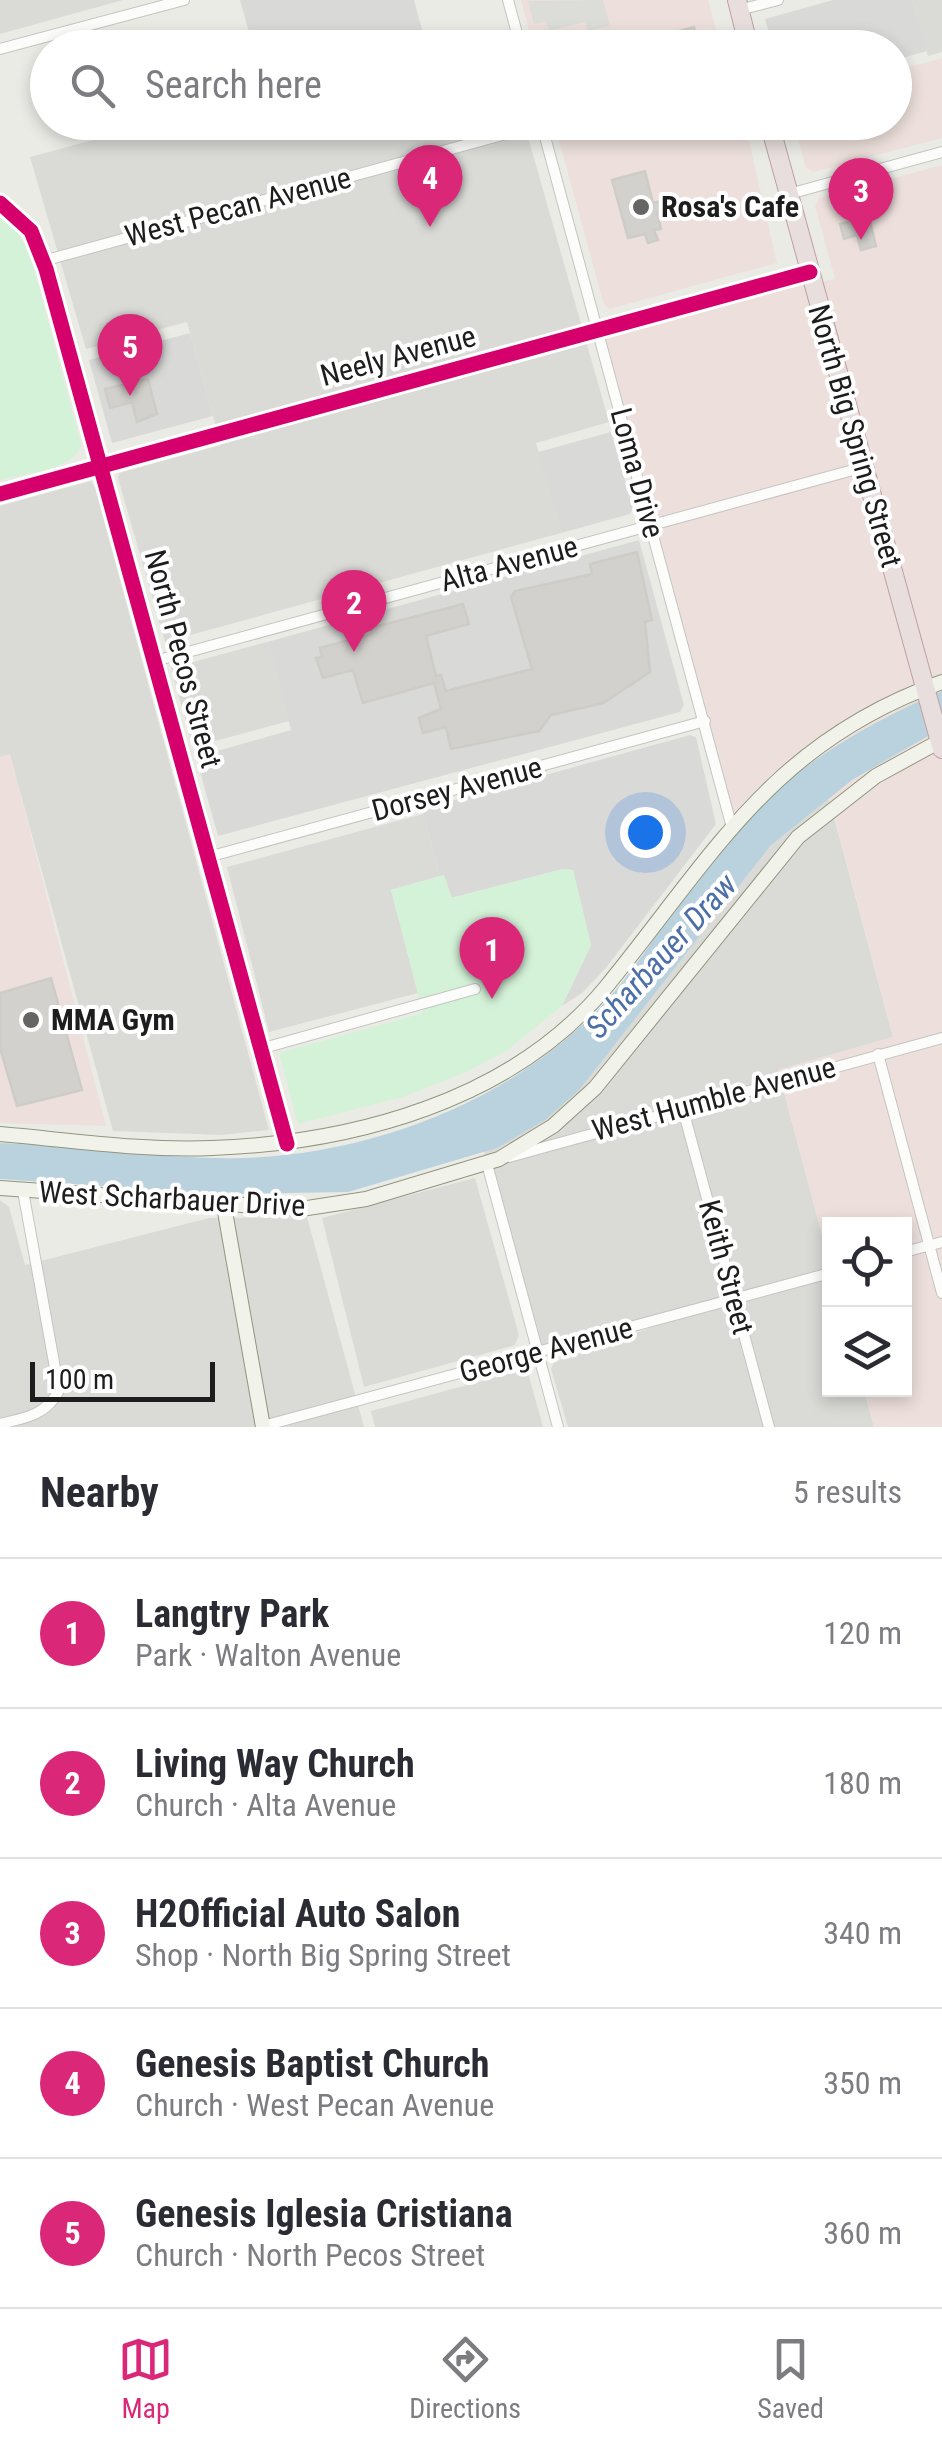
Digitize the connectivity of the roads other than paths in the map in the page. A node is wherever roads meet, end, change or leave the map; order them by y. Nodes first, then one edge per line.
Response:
1 (184, 0) edge
2 (508, 0) edge
3 (778, 0) edge
4 (738, 5) edge
5 (71, 30) edge
6 (516, 30) edge
7 (744, 30) edge
8 (30, 41) edge
9 (0, 49) edge
10 (482, 140) edge
11 (548, 140) edge
12 (775, 140) edge
13 (942, 152) edge
14 (789, 194) junction
15 (0, 203) edge
16 (43, 261) junction
17 (810, 272) junction
18 (598, 330) junction
19 (102, 466) junction
20 (864, 467) junction
21 (0, 494) edge
22 (652, 526) junction
23 (155, 661) junction
24 (934, 685) edge
25 (705, 722) junction
26 (941, 743) edge
27 (732, 824) junction
28 (208, 857) junction
29 (475, 989) dead end
30 (942, 1038) edge
31 (260, 1048) junction
32 (878, 1054) junction
33 (682, 1106) junction
34 (0, 1134) edge
35 (287, 1144) junction
36 (487, 1164) junction
37 (0, 1188) edge
38 (23, 1191) junction
39 (224, 1206) junction
40 (942, 1242) edge
41 (929, 1246) junction
42 (912, 1250) edge
43 (822, 1275) edge
44 (942, 1293) edge
45 (734, 1299) junction
46 (538, 1352) junction
47 (0, 1424) edge
48 (263, 1427) edge
49 (558, 1427) edge
50 (769, 1427) edge

1 - 5 street
2 - 6 street
3 - 4 street
4 - 7 highway
8 - 9 street
10 - 16 street, West Pecan Avenue
11 - 18 street, Loma Drive
12 - 14 highway, North Big Spring Street
13 - 14 street
14 - 17 highway, North Big Spring Street
15 - 16 main road, North Pecos Street
16 - 19 main road, North Pecos Street
17 - 18 main road, Neely Avenue
17 - 20 highway, North Big Spring Street
18 - 19 main road, Neely Avenue
18 - 22 street, Loma Drive
19 - 21 main road, Neely Avenue
19 - 23 main road, North Pecos Street
20 - 22 street, Alta Avenue
20 - 24 highway, North Big Spring Street
22 - 23 street, Alta Avenue
22 - 25 street, Loma Drive
23 - 28 main road, North Pecos Street
24 - 26 highway, North Big Spring Street
24 - 27 main road, West Scharbauer Drive
25 - 27 street, Loma Drive
25 - 28 street, Dorsey Avenue
26 - 36 main road, West Scharbauer Drive
27 - 35 main road, West Scharbauer Drive
28 - 31 main road, North Pecos Street
29 - 31 street
30 - 32 street, West Humble Avenue
31 - 35 main road, North Pecos Street
32 - 33 street, West Humble Avenue
32 - 41 street
33 - 36 street, West Humble Avenue
33 - 45 street, Keith Street
34 - 35 main road, West Scharbauer Drive
36 - 39 main road, West Scharbauer Drive
36 - 46 street
37 - 38 main road, West Scharbauer Drive
38 - 39 main road, West Scharbauer Drive
38 - 47 street
39 - 48 main road
40 - 41 street
41 - 42 street
41 - 44 street
43 - 45 street, George Avenue
45 - 46 street, George Avenue
45 - 50 street, Keith Street
46 - 48 street, George Avenue
46 - 49 street

